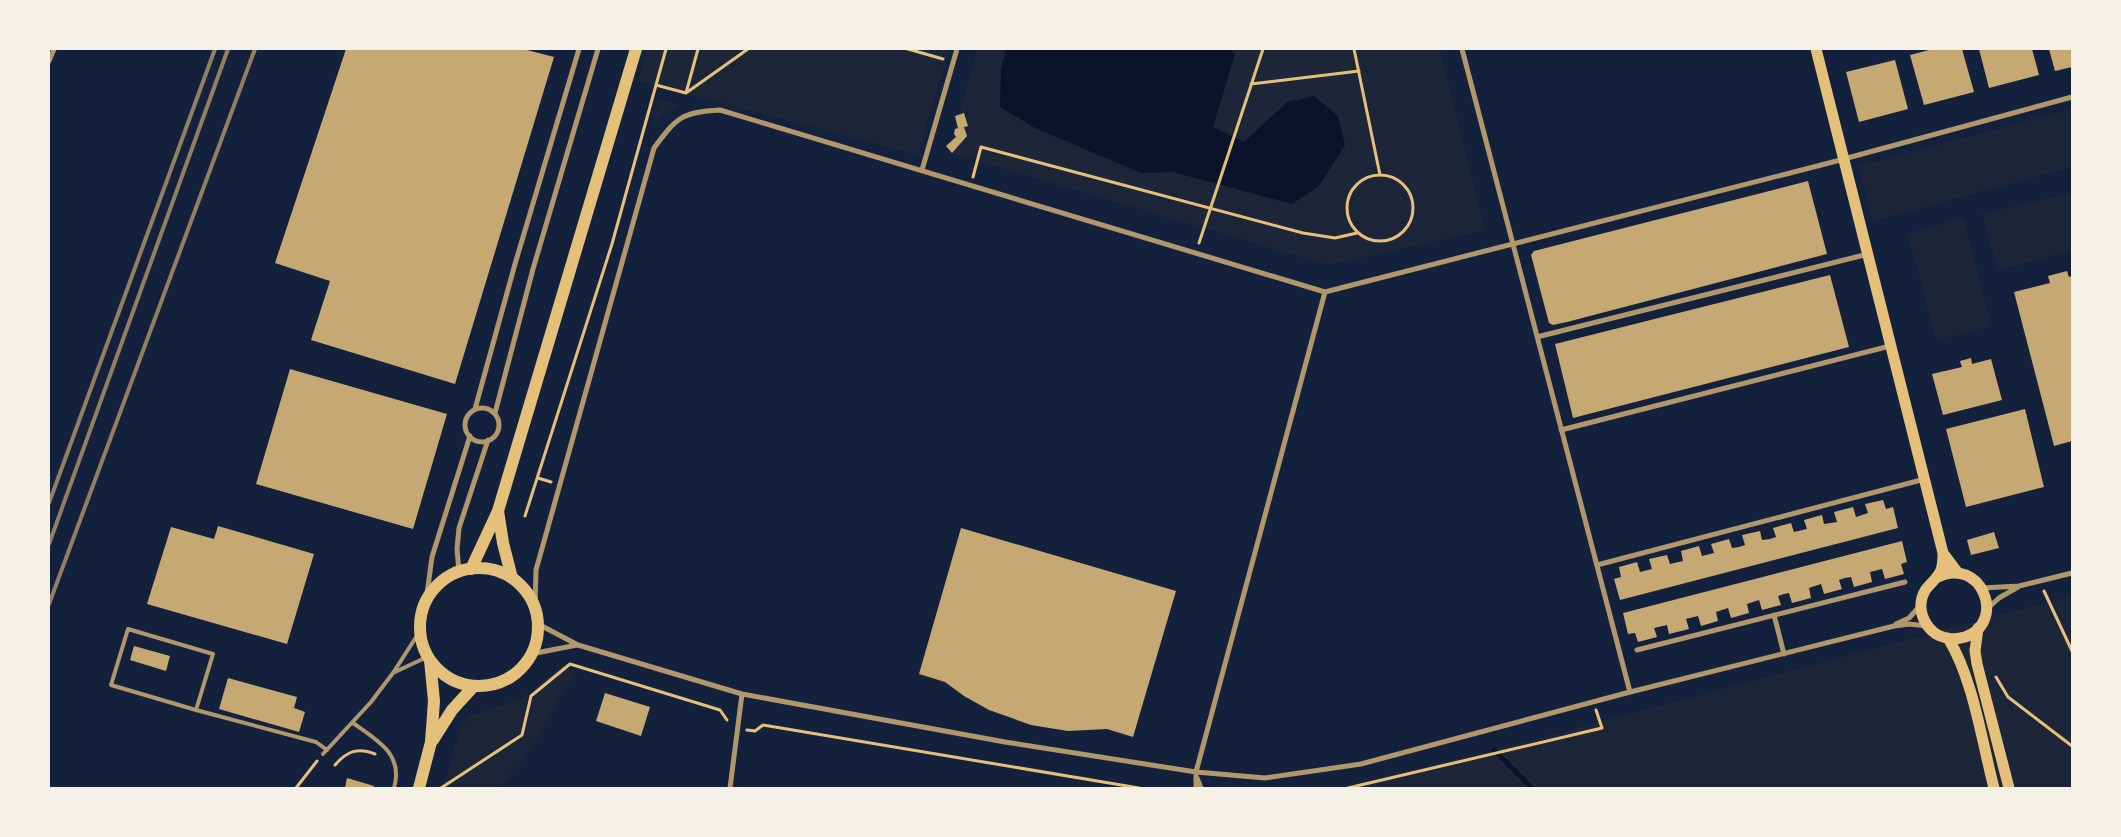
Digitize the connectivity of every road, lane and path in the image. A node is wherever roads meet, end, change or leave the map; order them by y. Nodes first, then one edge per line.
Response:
1 (54, 49) edge
2 (579, 49) edge
3 (598, 49) edge
4 (636, 49) edge
5 (666, 49) edge
6 (698, 49) edge
7 (748, 49) edge
8 (908, 49) edge
9 (957, 49) edge
10 (1263, 49) edge
11 (1354, 49) edge
12 (1462, 49) edge
13 (1816, 49) edge
14 (49, 61) edge
15 (953, 62) junction
16 (1359, 71) junction
17 (1251, 84) junction
18 (656, 86) junction
19 (686, 93) junction
20 (2072, 97) edge
21 (1843, 159) junction
22 (922, 170) junction
23 (1380, 175) junction
24 (972, 177) dead end
25 (1210, 208) junction
26 (1357, 233) junction
27 (1512, 243) junction
28 (1196, 253) junction
29 (1868, 254) junction
30 (1324, 292) junction
31 (1537, 337) junction
32 (1891, 346) junction
33 (476, 409) junction
34 (494, 413) junction
35 (1561, 430) junction
36 (470, 436) junction
37 (488, 440) junction
38 (1926, 479) junction
39 (498, 511) junction
40 (525, 516) dead end
41 (1943, 553) junction
42 (1597, 565) junction
43 (465, 570) junction
44 (1958, 573) junction
45 (2072, 573) edge
46 (512, 578) junction
47 (1936, 578) junction
48 (2039, 581) junction
49 (1905, 582) dead end
50 (2019, 586) junction
51 (1982, 588) junction
52 (426, 601) junction
53 (1921, 606) junction
54 (535, 607) junction
55 (1987, 608) junction
56 (1774, 615) junction
57 (538, 624) junction
58 (1894, 626) junction
59 (1928, 626) junction
60 (1978, 628) junction
61 (420, 631) junction
62 (1948, 638) junction
63 (578, 645) junction
64 (1637, 650) dead end
65 (2072, 652) edge
66 (531, 654) junction
67 (1784, 654) junction
68 (429, 658) junction
69 (393, 673) junction
70 (1994, 674) dead end
71 (474, 686) junction
72 (1630, 692) junction
73 (742, 694) junction
74 (1593, 702) junction
75 (196, 710) junction
76 (354, 723) junction
77 (738, 730) junction
78 (432, 742) junction
79 (2072, 746) edge
80 (327, 750) junction
81 (322, 754) joint
82 (377, 755) dead end
83 (335, 765) dead end
84 (1196, 772) junction
85 (296, 788) edge
86 (394, 788) edge
87 (419, 788) edge
88 (441, 788) edge
89 (730, 788) edge
90 (1139, 788) edge
91 (1196, 788) edge
92 (1201, 788) edge
93 (1348, 788) edge
94 (1994, 788) edge
95 (2009, 788) edge

1 - 14 street
2 - 33 street
3 - 34 street
4 - 39 highway
5 - 18 path
6 - 19 path
7 - 19 path
8 - 15 path
9 - 15 street
10 - 17 path
11 - 16 path
12 - 27 street
13 - 21 main road
15 - 22 street
16 - 17 path
16 - 23 path
17 - 25 path
18 - 19 path
18 - 40 path
20 - 21 street
21 - 27 street
21 - 29 main road
22 - 28 street
22 - 54 street
23 - 26 path
23 - 26 path
24 - 25 path
25 - 26 path
25 - 28 path
27 - 30 street
27 - 31 street
28 - 30 street
29 - 31 street
29 - 32 main road
30 - 84 street
31 - 35 street
32 - 35 street
32 - 38 main road
33 - 34 street
33 - 36 street
34 - 37 street
35 - 42 street
36 - 37 street
36 - 52 street
37 - 43 street
38 - 41 main road
38 - 42 street
39 - 43 highway
39 - 46 highway
41 - 44 main road
41 - 47 main road
42 - 72 street
43 - 46 highway
43 - 52 highway
44 - 47 main road
44 - 51 main road
45 - 48 street
46 - 54 highway
47 - 53 main road
48 - 50 street
48 - 65 path
49 - 56 street
50 - 51 street
50 - 55 street
51 - 55 main road
52 - 61 highway
53 - 58 street
53 - 59 main road
54 - 57 highway
55 - 60 main road
56 - 64 street
56 - 67 street
57 - 63 street
57 - 66 highway
58 - 59 street
58 - 67 street
59 - 62 main road
60 - 62 main road
60 - 95 main road
61 - 68 highway
61 - 69 lane
62 - 94 main road
63 - 66 street
63 - 73 street
66 - 71 highway
67 - 72 street
68 - 69 lane
68 - 71 highway
68 - 78 highway
69 - 76 lane
70 - 79 path
71 - 78 highway
72 - 74 street
73 - 77 street
73 - 84 street
74 - 84 street
74 - 93 path
75 - 75 lane
75 - 80 lane
76 - 80 lane
76 - 86 lane
77 - 88 path
77 - 89 street
77 - 90 path
78 - 87 highway
80 - 81 lane
81 - 85 path
82 - 83 path
84 - 91 street
84 - 92 street

